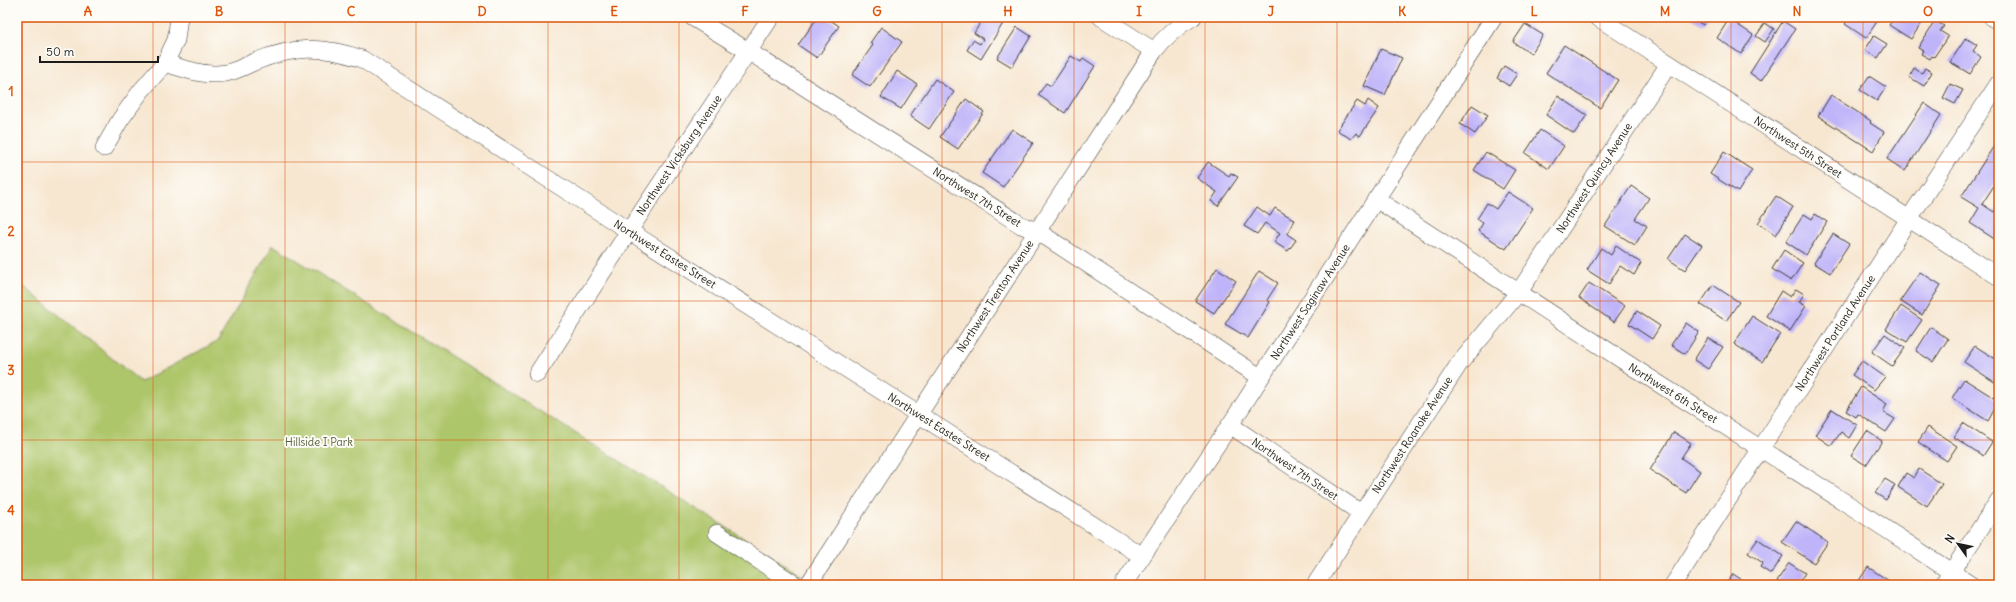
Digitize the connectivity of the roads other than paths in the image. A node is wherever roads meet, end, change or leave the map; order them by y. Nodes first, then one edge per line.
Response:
1 (179, 17) edge
2 (692, 17) edge
3 (771, 17) edge
4 (1101, 17) edge
5 (1193, 17) edge
6 (1494, 17) edge
7 (1992, 17) edge
8 (1604, 19) edge
9 (1999, 22) edge
10 (748, 51) junction
11 (1154, 51) junction
12 (166, 63) junction
13 (1669, 64) junction
14 (1999, 83) edge
15 (104, 148) dead end
16 (1376, 199) junction
17 (1908, 220) junction
18 (629, 231) junction
19 (1037, 231) junction
20 (1999, 277) edge
21 (1519, 292) junction
22 (537, 374) dead end
23 (1260, 378) junction
24 (919, 414) junction
25 (1230, 425) junction
26 (1761, 448) junction
27 (1999, 500) edge
28 (1361, 513) junction
29 (717, 534) dead end
30 (1142, 556) junction
31 (1947, 579) edge
32 (796, 585) edge
33 (808, 585) edge
34 (1123, 585) edge
35 (1315, 585) edge
36 (1672, 585) edge
37 (1971, 585) edge

1 - 12 street
2 - 10 street, Northwest 7th Street
3 - 10 street, Northwest Vicksburg Avenue
4 - 11 street
5 - 11 street, Northwest Trenton Avenue
6 - 16 street, Northwest Saginaw Avenue
7 - 9 street
8 - 13 street, Northwest 5th Street
10 - 18 street, Northwest Vicksburg Avenue
10 - 19 street, Northwest 7th Street
11 - 19 street, Northwest Trenton Avenue
12 - 15 street
12 - 18 street, Northwest Eastes Street
13 - 17 street, Northwest 5th Street
13 - 21 street, Northwest Quincy Avenue
14 - 17 street, Northwest Portland Avenue
16 - 21 street, Northwest 6th Street
16 - 23 street, Northwest Saginaw Avenue
17 - 20 street, Northwest 5th Street
17 - 26 street, Northwest Portland Avenue
18 - 22 street, Northwest Vicksburg Avenue
18 - 24 street, Northwest Eastes Street
19 - 23 street, Northwest 7th Street
19 - 24 street, Northwest Trenton Avenue
21 - 26 street, Northwest 6th Street
21 - 28 street, Northwest Roanoke Avenue
23 - 25 street, Northwest Saginaw Avenue
24 - 30 street, Northwest Eastes Street
24 - 33 street, Northwest Trenton Avenue
25 - 28 street, Northwest 7th Street
25 - 30 street, Northwest Saginaw Avenue
26 - 31 street, Northwest 6th Street
26 - 36 street, Northwest Portland Avenue
27 - 31 street
28 - 35 street, Northwest Roanoke Avenue
29 - 32 street
30 - 34 street, Northwest Saginaw Avenue
31 - 37 street, Northwest 6th Street

